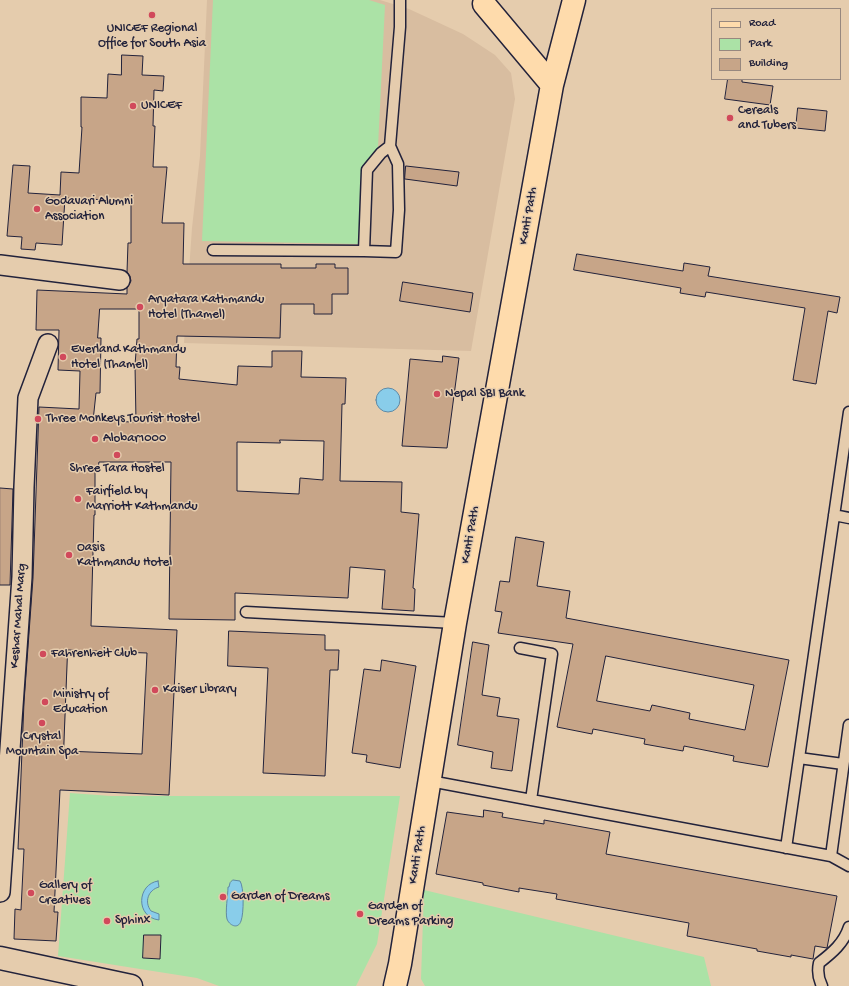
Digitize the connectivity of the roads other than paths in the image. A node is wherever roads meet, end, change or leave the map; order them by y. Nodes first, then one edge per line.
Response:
1 (400, 0) edge
2 (574, 0) edge
3 (486, 1) edge
4 (552, 85) junction
5 (390, 146) junction
6 (213, 250) dead end
7 (364, 251) junction
8 (0, 265) edge
9 (120, 280) dead end
10 (48, 344) dead end
11 (849, 412) edge
12 (834, 516) junction
13 (849, 518) edge
14 (246, 612) dead end
15 (455, 623) junction
16 (520, 648) dead end
17 (849, 724) edge
18 (799, 758) junction
19 (844, 764) junction
20 (430, 781) junction
21 (531, 800) junction
22 (786, 848) junction
23 (832, 856) junction
24 (849, 866) edge
25 (0, 892) edge
26 (849, 927) edge
27 (0, 958) edge
28 (83, 981) edge
29 (131, 986) edge
30 (396, 986) edge
31 (822, 986) edge

1 - 5 lane
2 - 4 main road, Kanti Path
3 - 4 main road
4 - 15 main road, Kanti Path
5 - 7 lane
5 - 7 lane
6 - 7 lane
8 - 9 street
10 - 25 street, Keshar Mahal Marg
11 - 12 lane
12 - 13 lane
12 - 18 lane
14 - 15 lane
15 - 20 main road, Kanti Path
16 - 21 lane
17 - 19 lane
18 - 19 lane
18 - 22 lane
19 - 23 lane
20 - 21 lane
20 - 30 main road, Kanti Path
21 - 22 lane
22 - 23 lane
23 - 24 lane
26 - 31 lane
27 - 28 street
28 - 29 street

